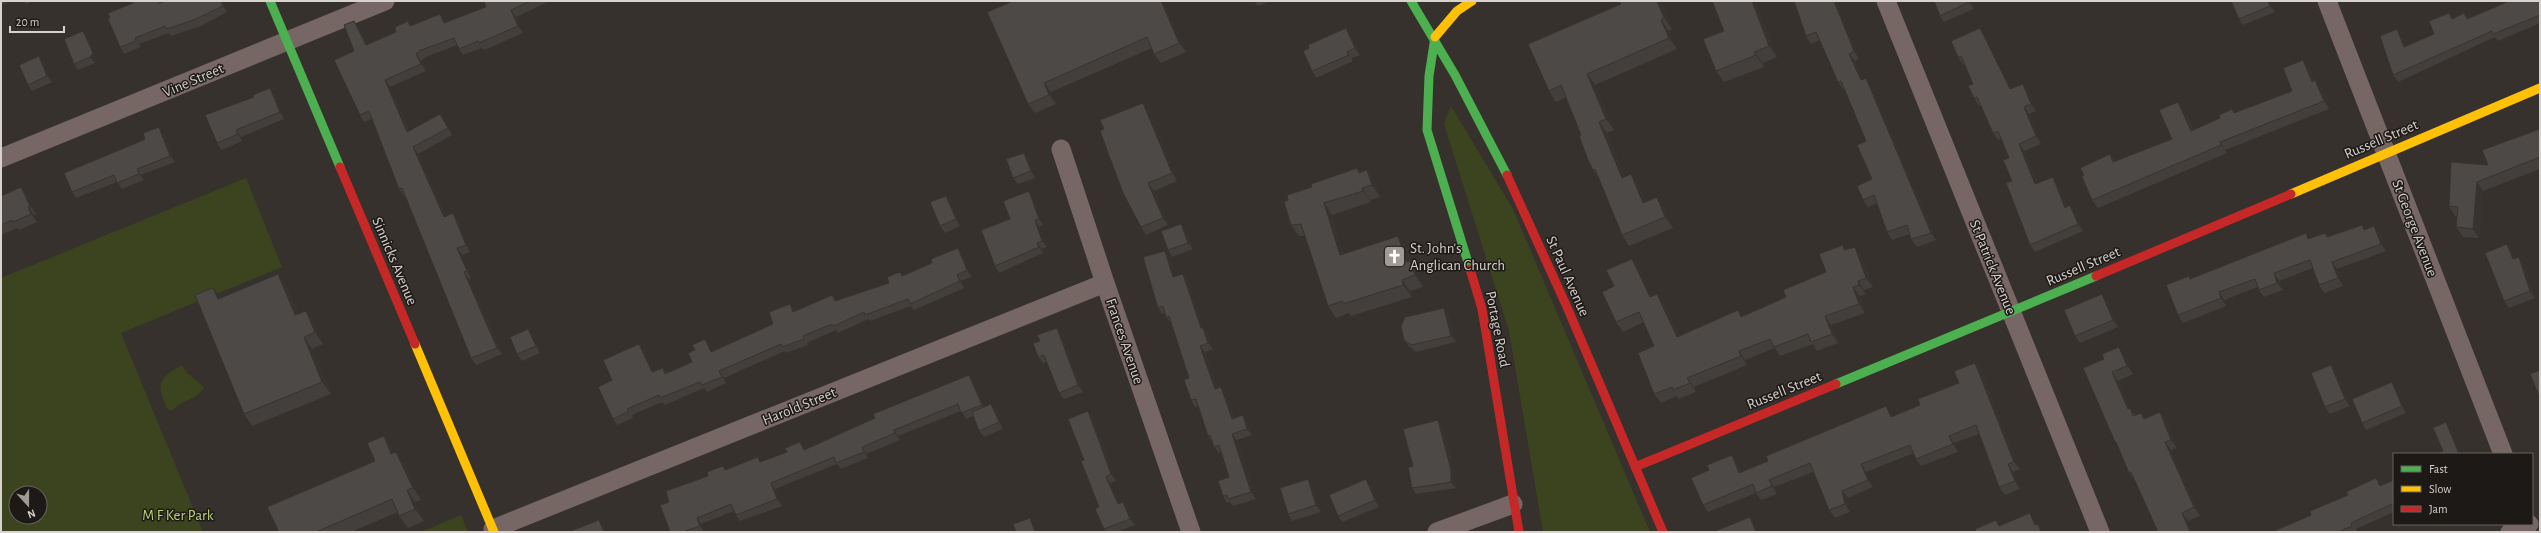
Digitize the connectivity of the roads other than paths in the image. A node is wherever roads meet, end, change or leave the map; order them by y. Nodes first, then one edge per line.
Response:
1 (270, 1) edge
2 (385, 1) edge
3 (1411, 1) edge
4 (1472, 1) edge
5 (1886, 1) edge
6 (2327, 1) edge
7 (1435, 38) junction
8 (287, 40) junction
9 (2540, 88) edge
10 (1061, 149) dead end
11 (2386, 152) junction
12 (1, 158) edge
13 (1105, 283) junction
14 (2011, 312) junction
15 (2504, 453) edge
16 (1636, 467) junction
17 (1513, 504) junction
18 (2528, 525) edge
19 (493, 531) edge
20 (1191, 532) edge
21 (1437, 532) edge
22 (1519, 532) edge
23 (1663, 532) edge
24 (2100, 532) edge
25 (2510, 532) edge

1 - 8 street, Sinnicks Avenue
2 - 8 street, Vine Street
3 - 7 street
4 - 7 street
5 - 14 street, St Patrick Avenue
6 - 11 street, St George Avenue
7 - 16 street, St Paul Avenue
7 - 17 street, Portage Road
8 - 12 street, Vine Street
8 - 19 street, Sinnicks Avenue
9 - 11 street, Russell Street
10 - 13 street, Frances Avenue
11 - 14 street, Russell Street
11 - 15 street, St George Avenue
13 - 19 street, Harold Street
13 - 20 street, Frances Avenue
14 - 16 street, Russell Street
14 - 24 street, St Patrick Avenue
16 - 23 street, St Paul Avenue
17 - 21 street
17 - 22 street, Portage Road
18 - 25 street

